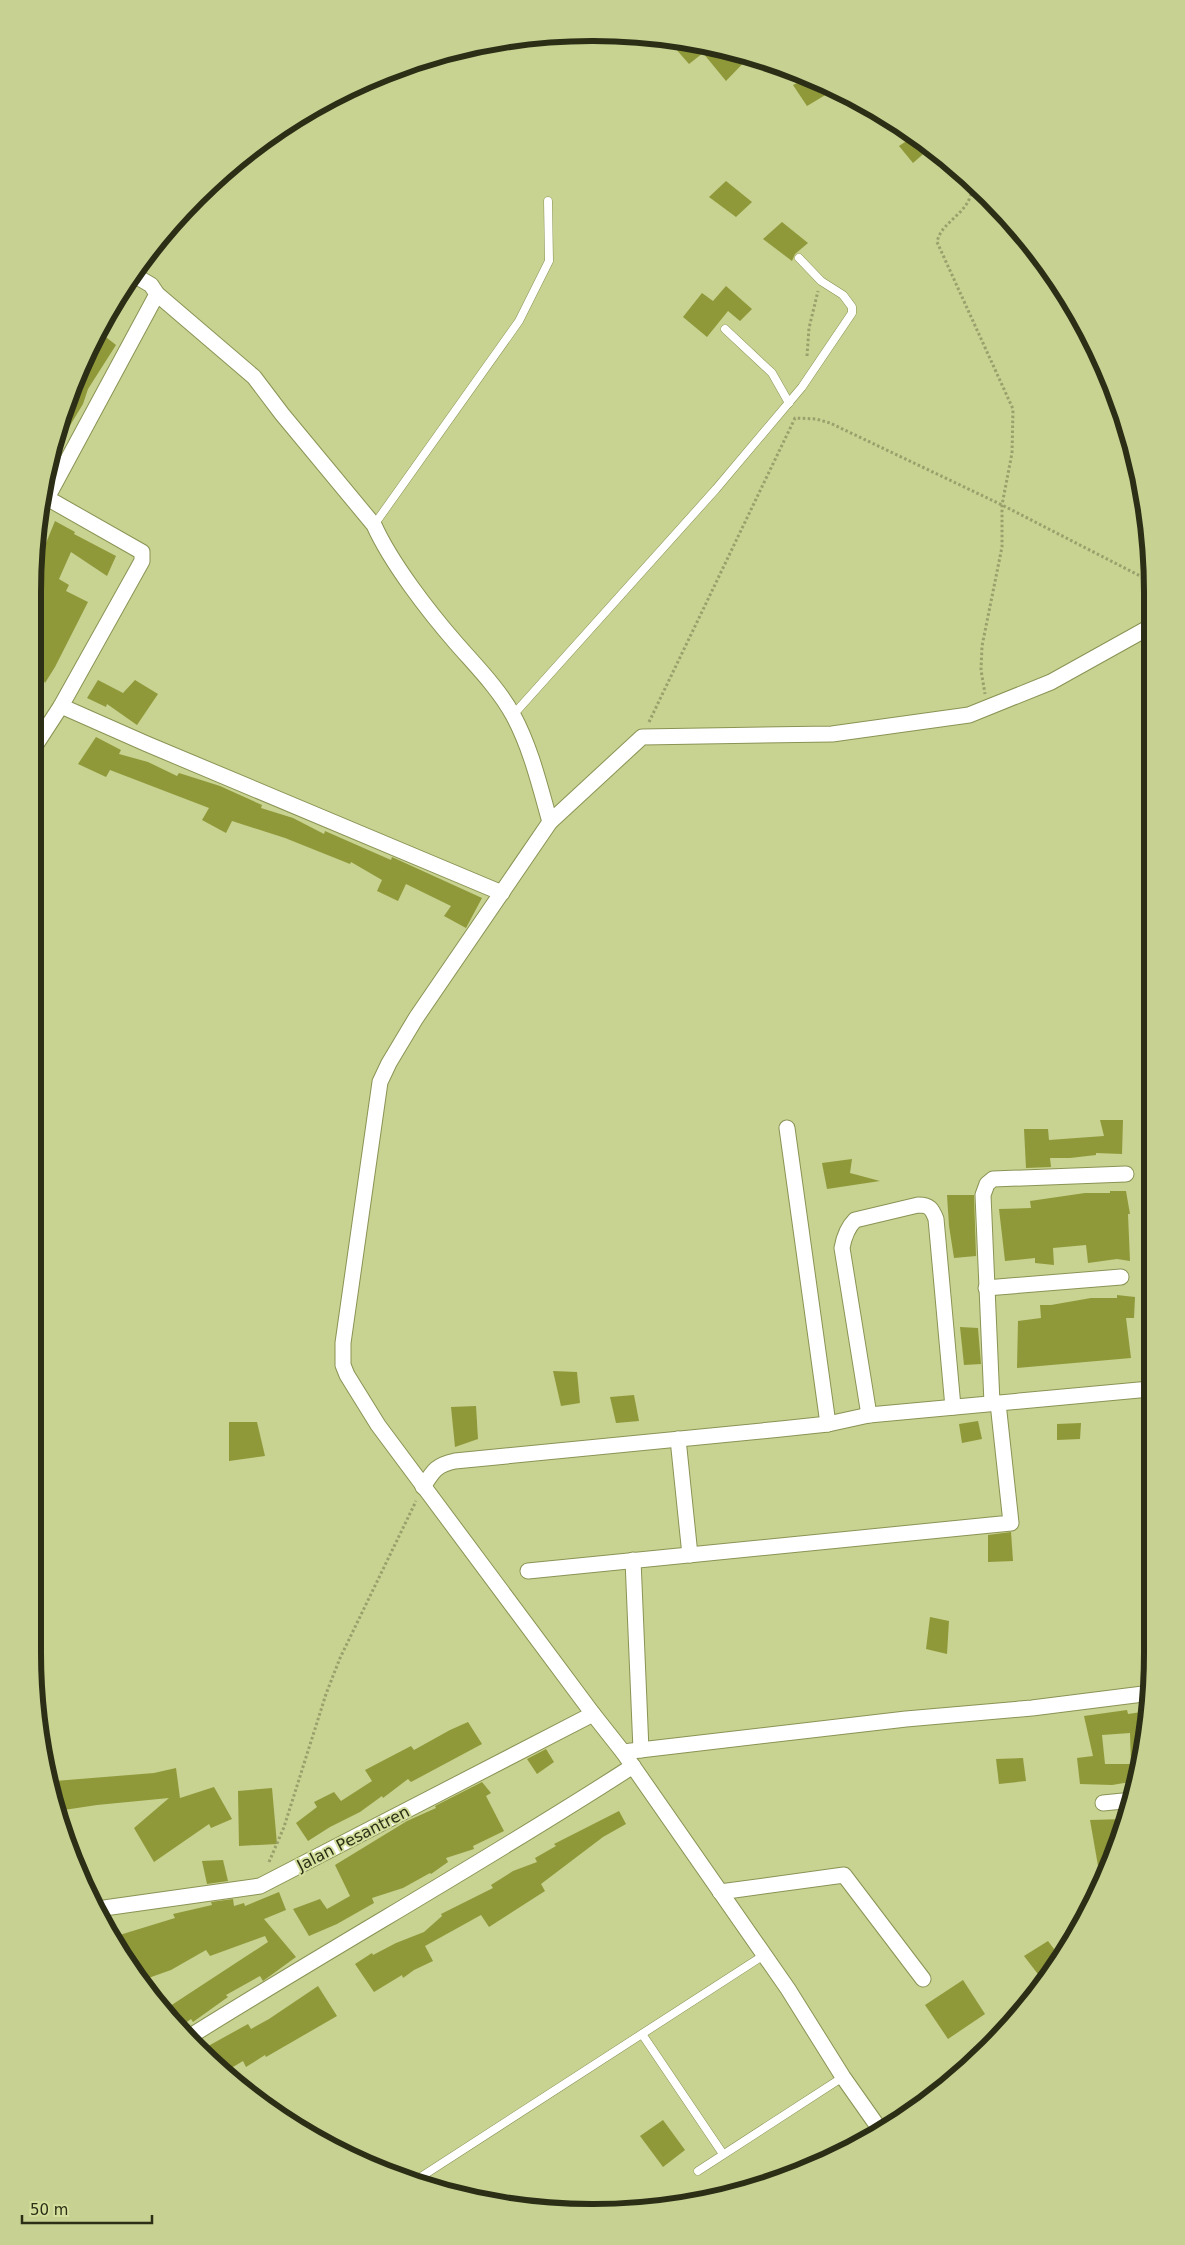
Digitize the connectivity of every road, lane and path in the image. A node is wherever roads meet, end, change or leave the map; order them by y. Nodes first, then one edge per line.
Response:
1 (973, 194) edge
2 (548, 201) dead end
3 (799, 258) dead end
4 (140, 278) edge
5 (821, 281) junction
6 (157, 294) junction
7 (725, 328) dead end
8 (802, 387) junction
9 (789, 402) junction
10 (795, 418) junction
11 (52, 487) edge
12 (49, 504) edge
13 (1002, 506) junction
14 (374, 525) junction
15 (1144, 578) edge
16 (1144, 630) edge
17 (61, 706) junction
18 (987, 708) junction
19 (513, 715) junction
20 (642, 737) junction
21 (41, 738) edge
22 (550, 822) junction
23 (502, 893) junction
24 (787, 1128) dead end
25 (1126, 1174) dead end
26 (1121, 1277) dead end
27 (986, 1288) junction
28 (1144, 1390) edge
29 (995, 1403) junction
30 (953, 1407) junction
31 (869, 1415) junction
32 (828, 1424) junction
33 (678, 1439) junction
34 (424, 1487) junction
35 (690, 1555) junction
36 (633, 1560) junction
37 (528, 1571) dead end
38 (1142, 1694) edge
39 (593, 1714) junction
40 (641, 1750) junction
41 (623, 1752) junction
42 (633, 1766) junction
43 (1123, 1801) edge
44 (1103, 1803) dead end
45 (260, 1886) junction
46 (720, 1892) junction
47 (104, 1908) edge
48 (764, 1955) junction
49 (924, 1979) dead end
50 (195, 2033) edge
51 (642, 2034) junction
52 (843, 2077) junction
53 (877, 2125) edge
54 (723, 2154) junction
55 (698, 2171) dead end
56 (422, 2176) edge

1 - 13 path
2 - 14 lane
3 - 5 lane
4 - 6 street
5 - 8 path
5 - 8 lane
6 - 11 street
6 - 14 street
7 - 9 lane
8 - 9 lane
8 - 10 path
9 - 19 lane
10 - 13 path
10 - 20 path
12 - 17 street
13 - 15 path
13 - 18 path
14 - 19 street
16 - 18 street
17 - 21 street
17 - 23 street
18 - 20 street
19 - 22 street
20 - 22 street
22 - 23 street
23 - 34 street
24 - 32 street
25 - 27 street
26 - 27 street
27 - 29 street
28 - 29 street
29 - 30 street
29 - 35 street
30 - 31 street
30 - 31 street
31 - 32 street
32 - 33 street
33 - 34 street
33 - 35 street
34 - 39 street
34 - 45 path
35 - 36 street
36 - 37 street
36 - 40 street
38 - 40 street
39 - 41 street
39 - 45 street, Jalan Pesantren
40 - 41 street
41 - 42 street
42 - 46 street
42 - 50 street
43 - 44 street
45 - 47 street, Jalan Pesantren
46 - 48 street
46 - 49 street
48 - 51 lane
48 - 52 street
51 - 54 lane
51 - 56 lane
52 - 53 street
52 - 54 lane
54 - 55 lane

